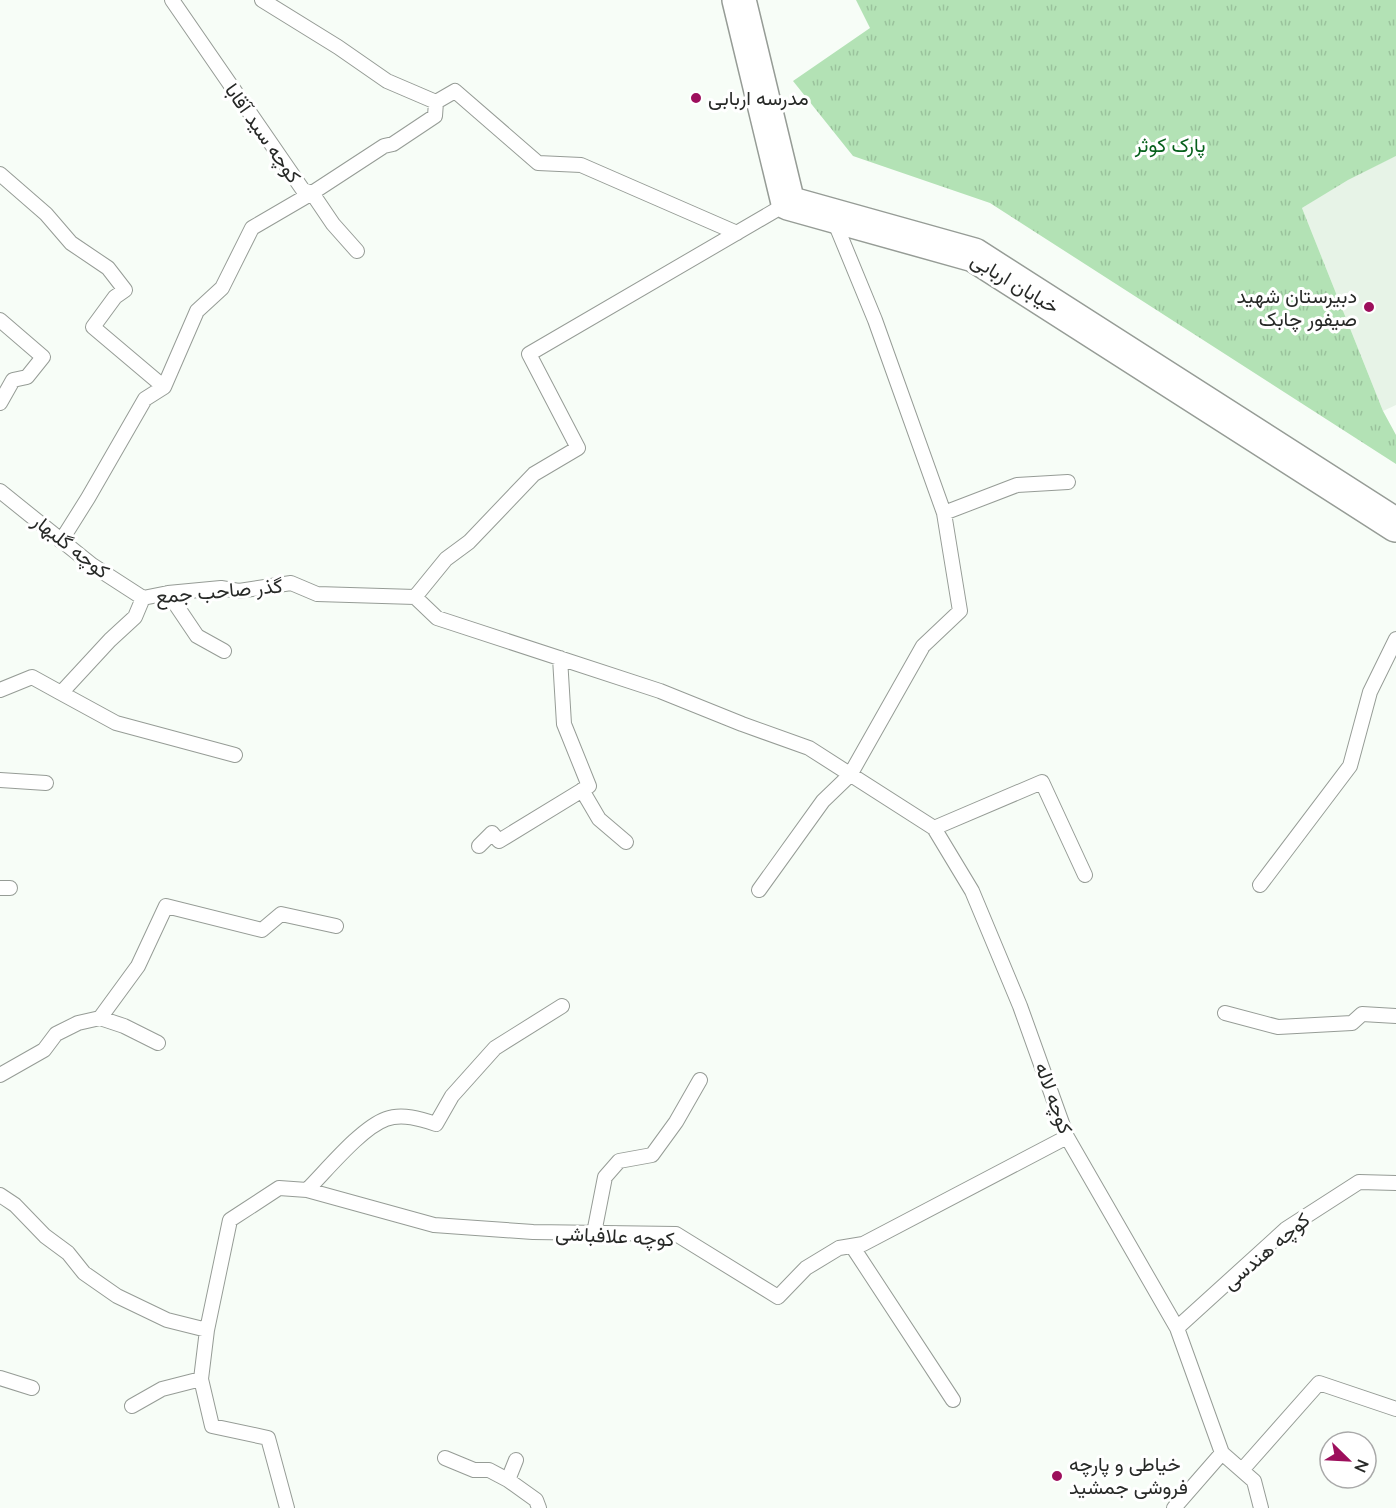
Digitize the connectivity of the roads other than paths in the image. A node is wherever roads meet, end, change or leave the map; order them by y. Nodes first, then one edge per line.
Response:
1 (172, 0) edge
2 (262, 0) edge
3 (739, 0) edge
4 (436, 102) junction
5 (0, 174) edge
6 (312, 193) junction
7 (788, 203) junction
8 (832, 216) junction
9 (737, 233) junction
10 (357, 251) dead end
11 (0, 320) edge
12 (164, 387) junction
13 (0, 403) edge
14 (1068, 482) dead end
15 (0, 491) edge
16 (944, 513) junction
17 (1396, 525) edge
18 (61, 541) junction
19 (168, 593) junction
20 (415, 597) junction
21 (143, 598) junction
22 (1396, 639) edge
23 (224, 651) dead end
24 (560, 658) junction
25 (0, 690) edge
26 (61, 693) junction
27 (235, 755) dead end
28 (850, 775) junction
29 (0, 780) edge
30 (46, 783) dead end
31 (582, 790) junction
32 (934, 828) junction
33 (626, 842) dead end
34 (479, 846) dead end
35 (1085, 874) dead end
36 (1260, 885) dead end
37 (759, 890) dead end
38 (336, 926) dead end
39 (562, 1006) dead end
40 (1225, 1013) dead end
41 (1396, 1016) edge
42 (100, 1018) junction
43 (158, 1043) dead end
44 (0, 1075) edge
45 (700, 1080) dead end
46 (1067, 1137) junction
47 (1396, 1183) edge
48 (307, 1190) junction
49 (0, 1195) edge
50 (594, 1233) junction
51 (852, 1246) junction
52 (1177, 1328) junction
53 (207, 1330) junction
54 (0, 1378) edge
55 (201, 1379) junction
56 (32, 1388) dead end
57 (953, 1400) dead end
58 (132, 1406) dead end
59 (1396, 1409) edge
60 (1222, 1453) junction
61 (445, 1458) dead end
62 (516, 1460) dead end
63 (1242, 1470) junction
64 (507, 1480) junction
65 (287, 1508) edge
66 (539, 1508) edge
67 (1174, 1508) edge
68 (1261, 1508) edge

1 - 6 lane, کوچه سید آقابا
2 - 4 lane
3 - 7 street
4 - 6 lane
4 - 9 lane
5 - 12 lane
6 - 10 lane
6 - 12 lane, کوچه سید آقابا
7 - 8 street, خیابان اربابی
7 - 9 lane
8 - 16 lane
8 - 17 street, خیابان اربابی
9 - 20 lane
11 - 13 lane
12 - 18 lane, کوچه سید آقابا
14 - 16 lane
15 - 18 lane, کوچه گلبهار
16 - 28 lane
18 - 21 lane, کوچه گلبهار
19 - 20 lane, گذر صاحب جمع
19 - 21 lane, گذر صاحب جمع
19 - 23 lane
20 - 24 lane, کوچه لاله
21 - 26 lane, گذر صاحب جمع
22 - 36 lane
24 - 28 lane, کوچه لاله
24 - 31 lane
25 - 26 lane
26 - 27 lane
28 - 32 lane, کوچه لاله
28 - 37 lane
29 - 30 lane
31 - 33 lane
31 - 34 lane
32 - 35 lane
32 - 46 lane, کوچه لاله
38 - 42 lane
39 - 48 lane
40 - 41 lane
42 - 43 lane
42 - 44 lane
45 - 50 lane
46 - 51 lane, کوچه علافباشی
46 - 52 lane, کوچه لاله
47 - 52 lane, کوچه هندسی
48 - 50 lane, کوچه علافباشی
48 - 53 lane, کوچه علافباشی
49 - 53 lane
50 - 51 lane, کوچه علافباشی
51 - 57 lane
52 - 60 lane, کوچه لاله
53 - 55 lane, کوچه علافباشی
54 - 56 lane
55 - 58 lane
55 - 65 lane
59 - 63 lane
60 - 63 lane
60 - 67 lane
61 - 64 lane
62 - 64 lane
63 - 68 lane
64 - 66 lane

